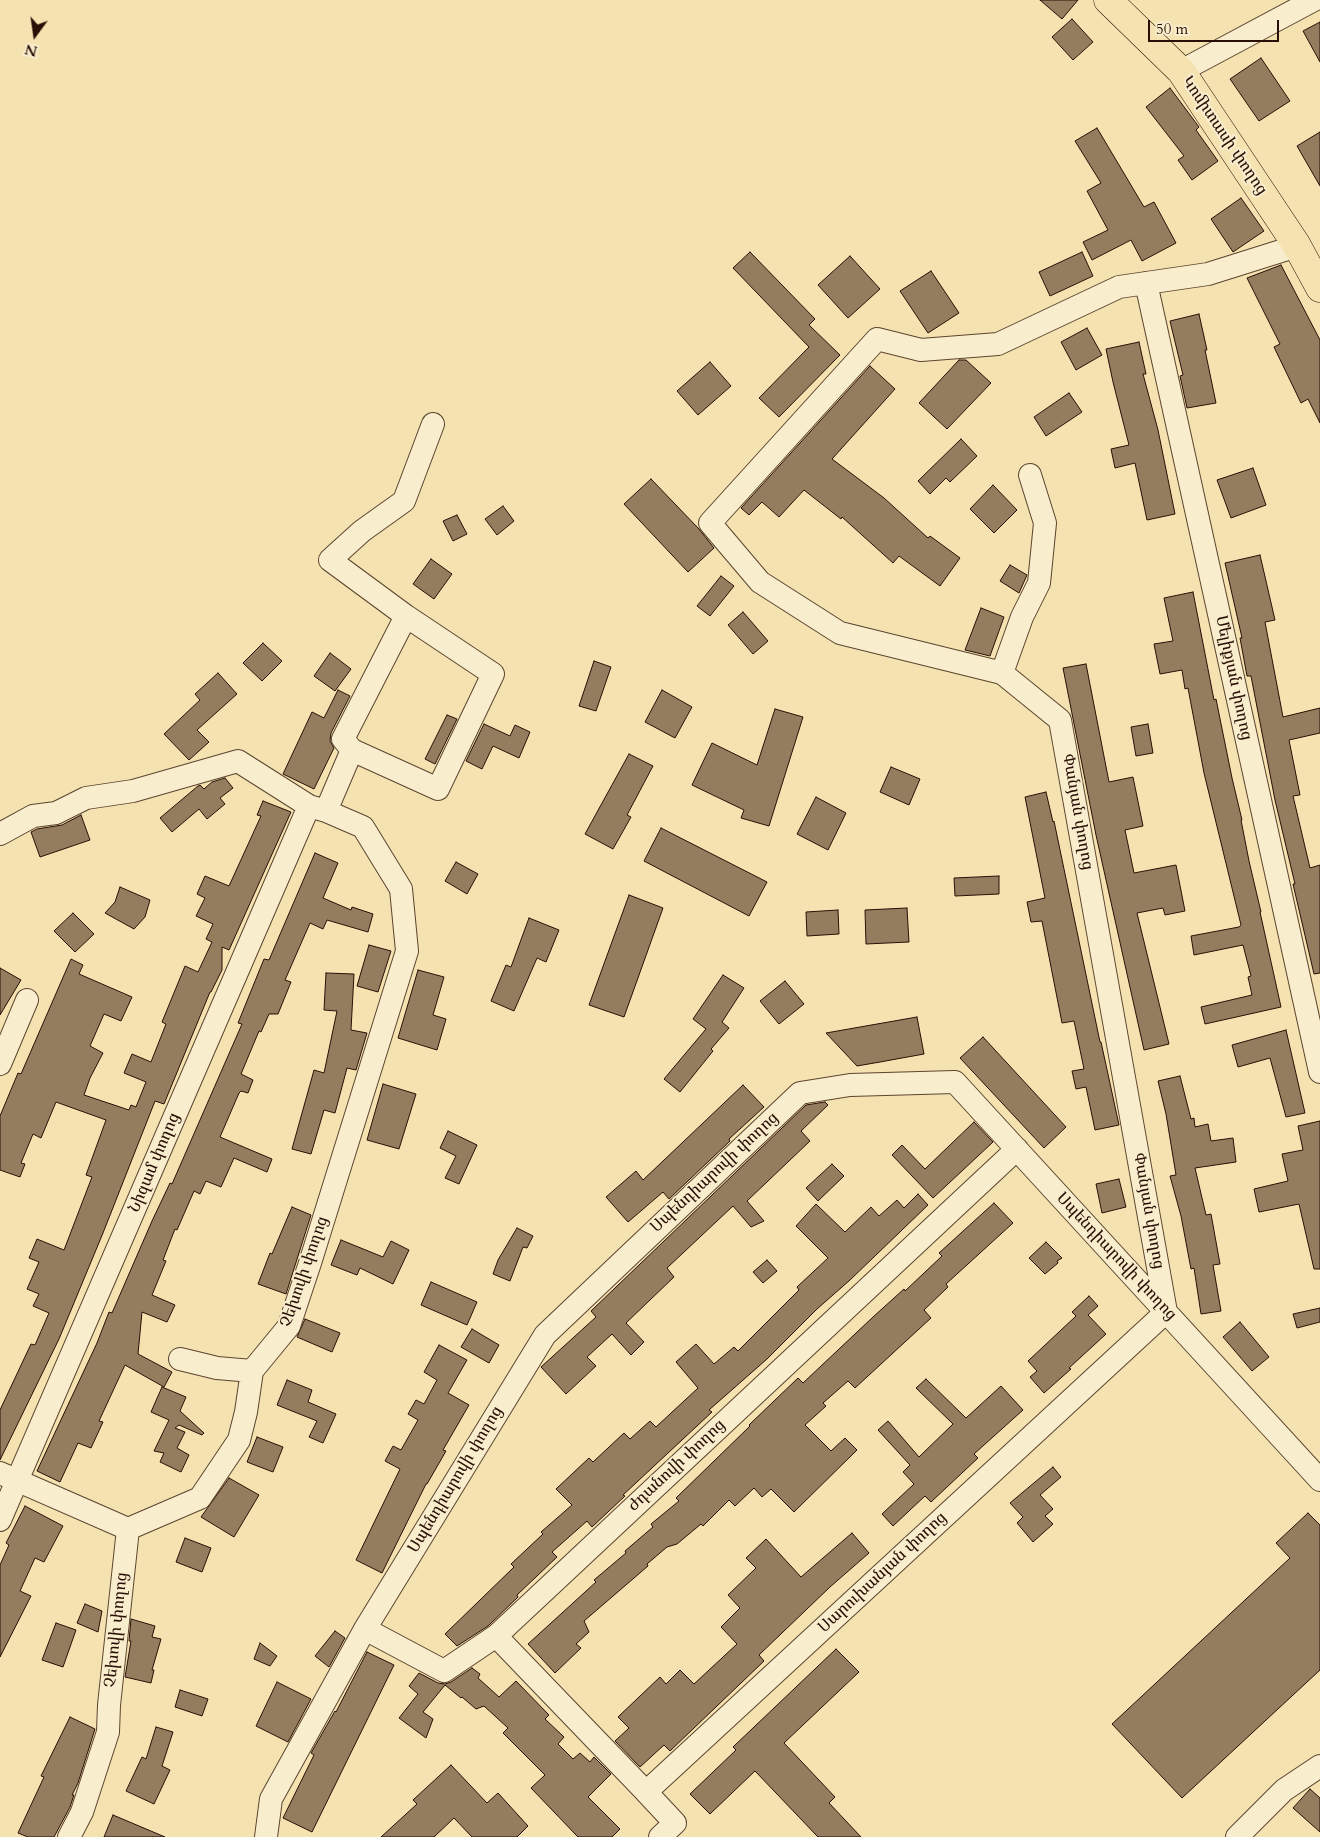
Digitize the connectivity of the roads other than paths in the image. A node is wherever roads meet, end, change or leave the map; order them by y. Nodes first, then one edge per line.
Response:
1 (1108, 0) edge
2 (1314, 0) edge
3 (1181, 70) junction
4 (1297, 246) junction
5 (1146, 284) junction
6 (1320, 288) edge
7 (433, 424) dead end
8 (1030, 475) dead end
9 (406, 616) junction
10 (1002, 672) junction
11 (352, 750) junction
12 (318, 809) junction
13 (0, 834) edge
14 (27, 1000) dead end
15 (0, 1064) edge
16 (1320, 1072) edge
17 (1017, 1149) junction
18 (1166, 1312) junction
19 (180, 1359) dead end
20 (252, 1371) junction
21 (8, 1476) edge
22 (1320, 1480) edge
23 (0, 1520) edge
24 (128, 1529) junction
25 (365, 1629) junction
26 (496, 1636) junction
27 (1320, 1766) edge
28 (646, 1792) junction
29 (69, 1837) edge
30 (266, 1837) edge
31 (660, 1837) edge
32 (1237, 1837) edge

1 - 3 main road, Կոմիտասի փողոց
2 - 3 street
3 - 4 main road, Կոմիտասի փողոց
4 - 5 street
4 - 6 main road, Կոմիտասի փողոց
5 - 10 street, Փանյան փողոց
5 - 16 street, Մելիքյան փողոց
7 - 9 street
8 - 10 street
9 - 11 street
9 - 11 street
10 - 18 street, Փանյան փողոց
11 - 12 street, Նիզամ փողոց
12 - 13 street, Չեխովի փողոց
12 - 20 street, Չեխովի փողոց
12 - 21 street, Նիզամ փողոց
14 - 15 street
17 - 18 street, Սպենդիարովի փողոց
17 - 25 street, Սպենդիարովի փողոց
17 - 26 street, Ժդանովի փողոց
18 - 22 street, Սպենդիարովի փողոց
18 - 28 street, Սարուխանյան փողոց
19 - 20 street
20 - 24 street
21 - 23 street, Նիզամ փողոց
21 - 24 street
24 - 29 street, Չեխովի փողոց
25 - 26 street, Ժդանովի փողոց
25 - 30 street, Սպենդիարովի փողոց
26 - 28 street
27 - 32 street
28 - 31 street

